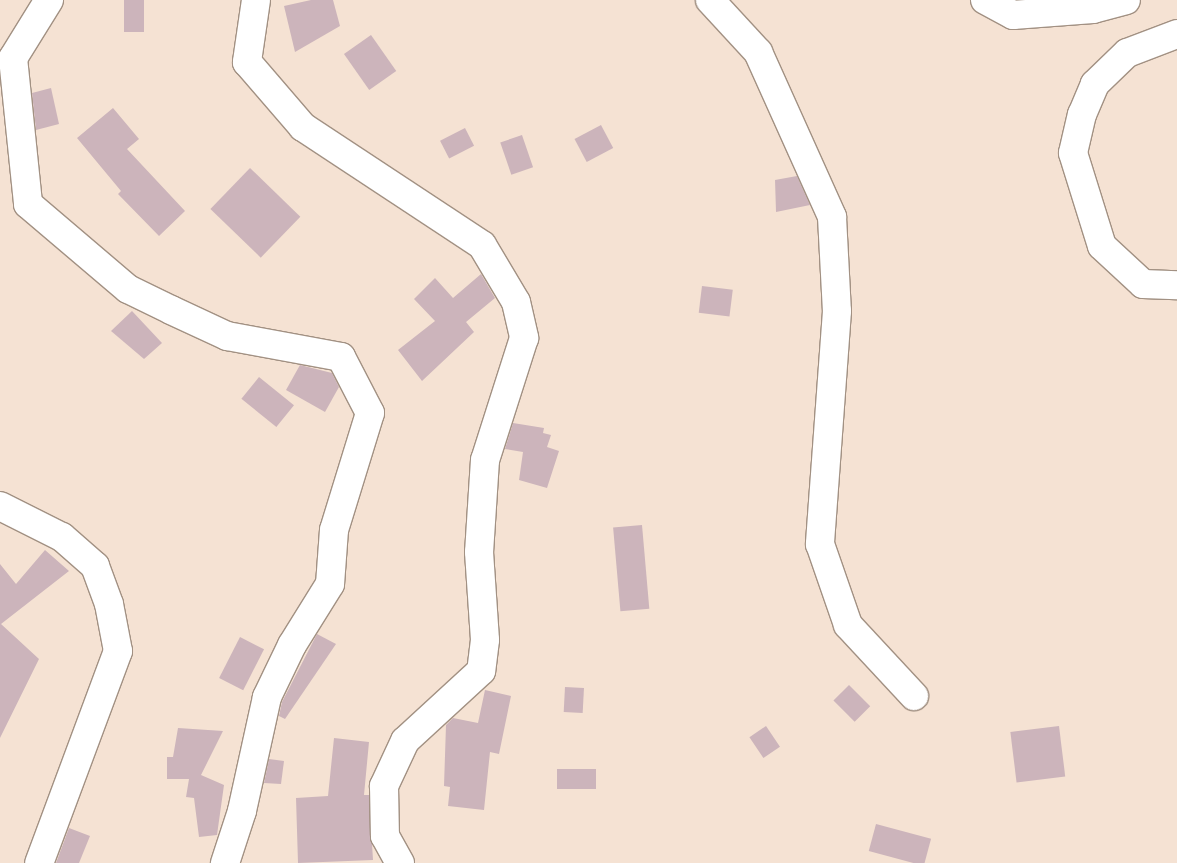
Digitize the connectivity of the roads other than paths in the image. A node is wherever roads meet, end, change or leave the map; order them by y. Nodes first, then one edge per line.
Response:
1 (49, 0) edge
2 (256, 0) edge
3 (710, 0) edge
4 (984, 0) edge
5 (1126, 0) edge
6 (1177, 34) edge
7 (1177, 285) edge
8 (0, 506) edge
9 (914, 696) dead end
10 (39, 863) edge
11 (225, 863) edge
12 (400, 863) edge

1 - 11 street
2 - 12 street
3 - 9 street
4 - 5 street
6 - 7 street
8 - 10 street

